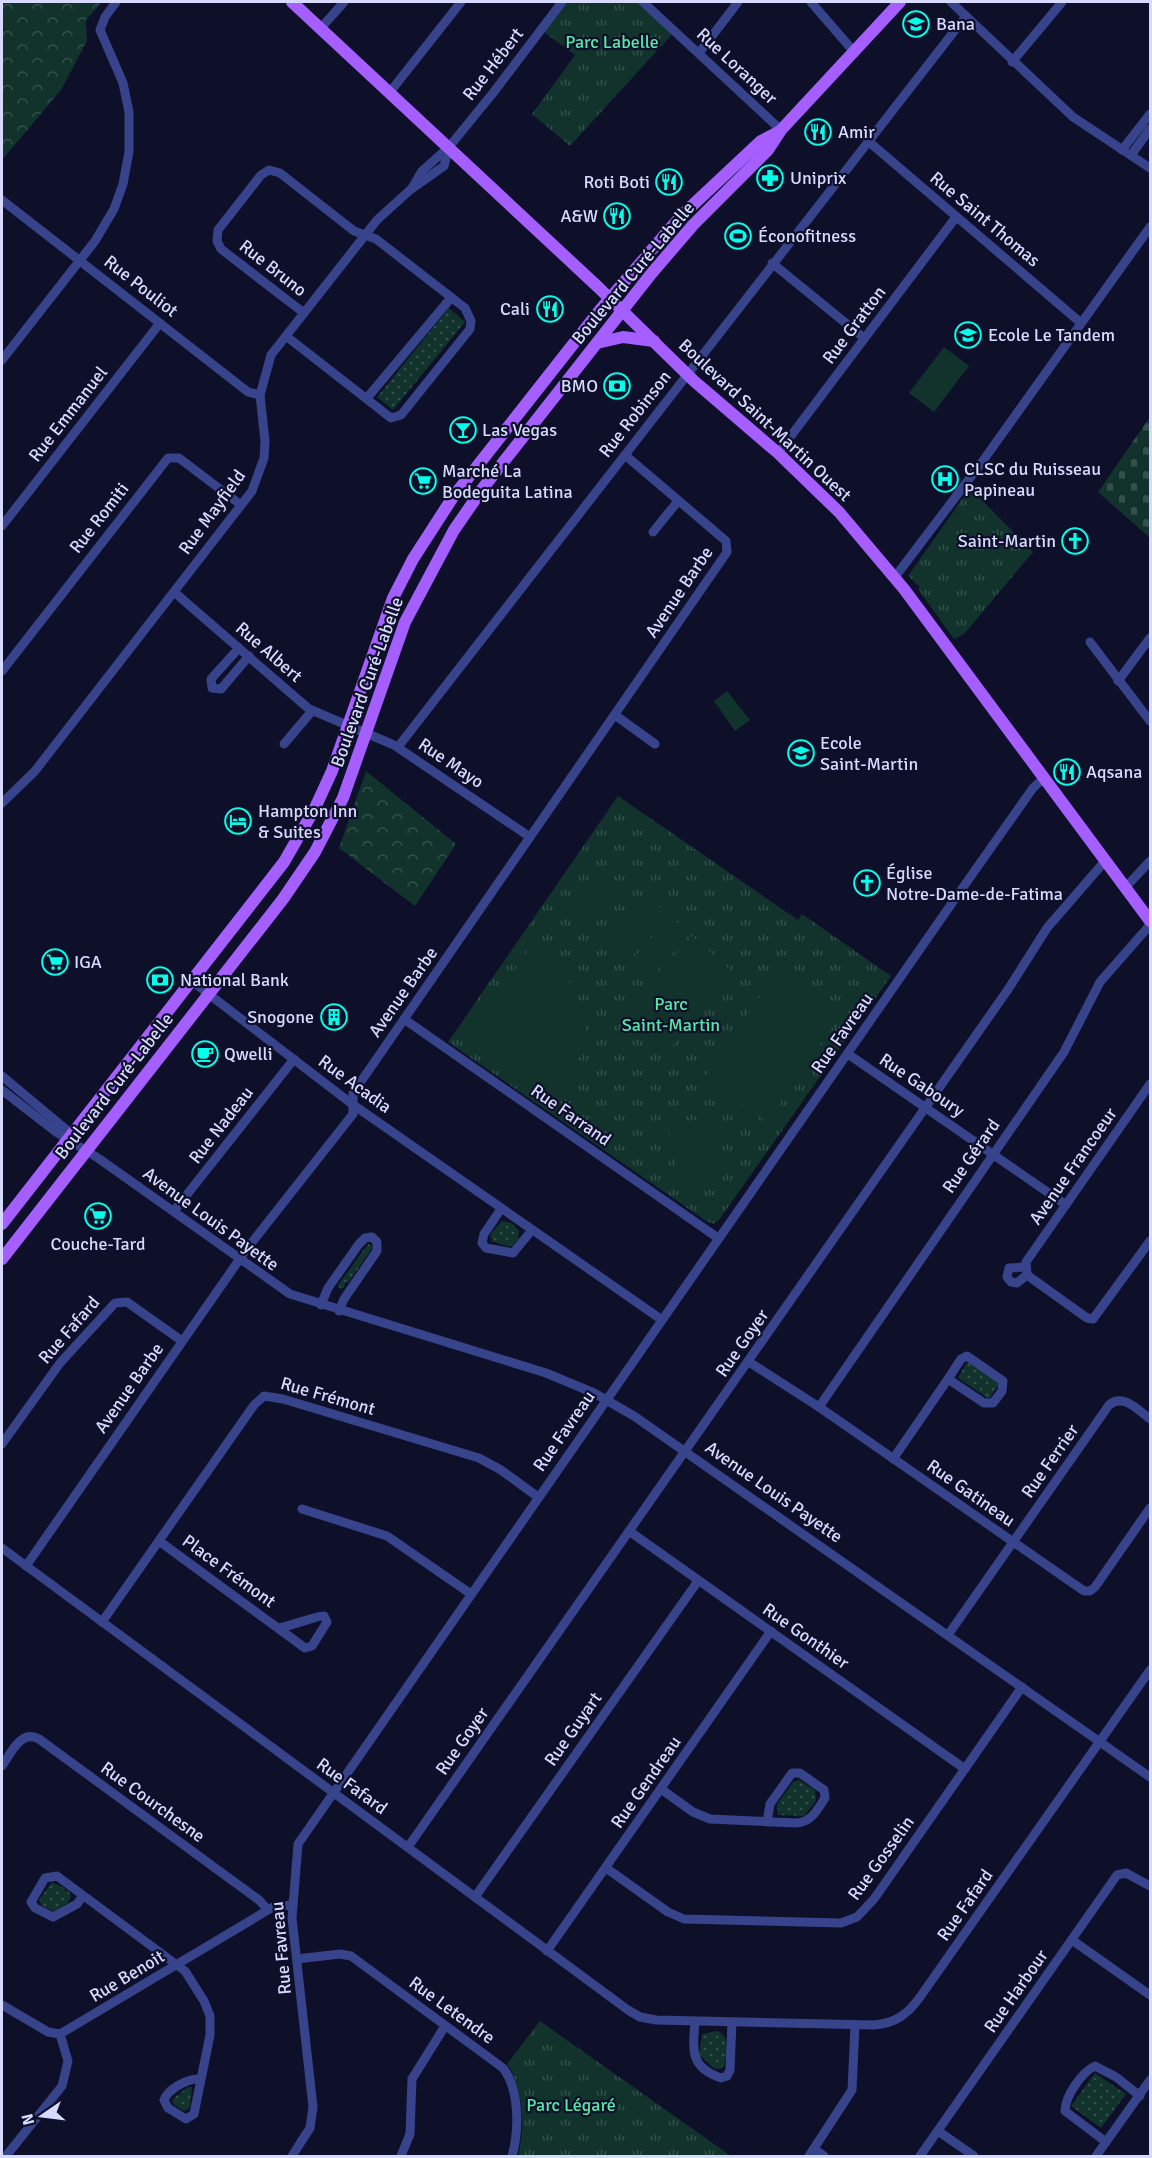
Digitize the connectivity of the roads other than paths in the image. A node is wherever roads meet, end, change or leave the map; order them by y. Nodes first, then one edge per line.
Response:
1 (116, 2) edge
2 (292, 2) edge
3 (344, 2) edge
4 (461, 2) edge
5 (562, 2) edge
6 (643, 2) edge
7 (738, 2) edge
8 (811, 2) edge
9 (900, 2) edge
10 (951, 2) edge
11 (1062, 2) edge
12 (966, 16) junction
13 (320, 28) junction
14 (699, 53) junction
15 (855, 53) junction
16 (1012, 62) junction
17 (390, 92) junction
18 (1150, 114) edge
19 (1150, 129) edge
20 (781, 130) junction
21 (868, 141) junction
22 (449, 147) junction
23 (1126, 152) junction
24 (1150, 168) edge
25 (2, 200) edge
26 (956, 217) junction
27 (1150, 226) edge
28 (365, 235) junction
29 (80, 260) junction
30 (772, 263) junction
31 (450, 299) junction
32 (610, 299) junction
33 (622, 311) junction
34 (304, 313) junction
35 (160, 322) junction
36 (1081, 323) junction
37 (286, 336) junction
38 (864, 338) junction
39 (654, 341) junction
40 (597, 343) junction
41 (2, 360) edge
42 (688, 374) junction
43 (260, 395) junction
44 (367, 398) junction
45 (778, 453) junction
46 (625, 455) junction
47 (678, 501) junction
48 (242, 505) junction
49 (2, 526) edge
50 (653, 532) dead end
51 (895, 577) junction
52 (174, 592) junction
53 (1150, 638) edge
54 (1090, 642) dead end
55 (239, 648) junction
56 (249, 656) junction
57 (2, 671) edge
58 (1118, 681) junction
59 (312, 711) junction
60 (615, 714) junction
61 (1150, 721) edge
62 (348, 726) junction
63 (367, 734) junction
64 (284, 744) dead end
65 (655, 744) dead end
66 (398, 747) junction
67 (1044, 778) junction
68 (2, 803) edge
69 (530, 837) junction
70 (1105, 861) junction
71 (1150, 861) edge
72 (1125, 888) junction
73 (1150, 923) edge
74 (193, 982) junction
75 (209, 994) junction
76 (404, 1019) junction
77 (848, 1054) junction
78 (294, 1059) junction
79 (2, 1076) edge
80 (1149, 1089) edge
81 (2, 1090) edge
82 (352, 1104) junction
83 (925, 1108) junction
84 (70, 1137) junction
85 (87, 1150) junction
86 (993, 1154) junction
87 (1066, 1205) junction
88 (501, 1209) junction
89 (174, 1211) junction
90 (2, 1224) edge
91 (532, 1230) junction
92 (718, 1238) junction
93 (1150, 1241) edge
94 (2, 1259) edge
95 (240, 1260) junction
96 (321, 1305) junction
97 (339, 1311) junction
98 (662, 1320) junction
99 (182, 1341) junction
100 (749, 1362) junction
101 (948, 1379) junction
102 (606, 1400) junction
103 (819, 1407) junction
104 (1150, 1419) edge
105 (2, 1444) edge
106 (686, 1450) junction
107 (893, 1459) junction
108 (538, 1497) junction
109 (1150, 1508) edge
110 (302, 1509) dead end
111 (629, 1531) junction
112 (159, 1541) junction
113 (1013, 1542) junction
114 (2, 1548) edge
115 (26, 1566) junction
116 (698, 1581) junction
117 (471, 1594) junction
118 (102, 1622) junction
119 (279, 1628) junction
120 (771, 1631) junction
121 (948, 1635) junction
122 (1150, 1670) edge
123 (1022, 1687) junction
124 (1100, 1742) junction
125 (2, 1766) edge
126 (965, 1769) junction
127 (1150, 1777) edge
128 (661, 1789) junction
129 (333, 1793) junction
130 (767, 1822) junction
131 (408, 1847) junction
132 (606, 1868) junction
133 (1150, 1886) edge
134 (83, 1896) junction
135 (475, 1897) junction
136 (291, 1905) junction
137 (268, 1910) junction
138 (1072, 1940) junction
139 (547, 1951) junction
140 (297, 1959) junction
141 (177, 1964) junction
142 (1150, 1995) edge
143 (2, 2005) edge
144 (695, 2021) junction
145 (732, 2022) junction
146 (855, 2025) junction
147 (445, 2026) junction
148 (60, 2034) junction
149 (200, 2079) junction
150 (1150, 2080) edge
151 (1140, 2096) junction
152 (938, 2131) junction
153 (1106, 2142) junction
154 (811, 2153) edge
155 (6, 2157) edge
156 (292, 2157) edge
157 (401, 2157) edge
158 (512, 2157) edge
159 (825, 2157) edge
160 (920, 2157) edge
161 (974, 2157) edge
162 (1096, 2157) edge

1 - 29 street
2 - 13 main road, Boulevard Saint-Martin Ouest
3 - 13 street
4 - 17 street
5 - 22 street, Rue Hébert
6 - 14 street, Rue Loranger
7 - 14 street
8 - 15 street
9 - 15 main road, Boulevard Curé-Labelle
10 - 12 street
11 - 16 street
12 - 16 street
12 - 21 street, Rue Robinson
13 - 17 main road, Boulevard Saint-Martin Ouest
14 - 20 street, Rue Loranger
15 - 20 main road, Boulevard Curé-Labelle
16 - 23 street
17 - 22 main road, Boulevard Saint-Martin Ouest
18 - 23 street
19 - 23 street
20 - 32 main road, Boulevard Curé-Labelle
20 - 33 main road, Boulevard Curé-Labelle
21 - 26 street, Rue Saint Thomas
21 - 30 street, Rue Robinson
22 - 28 street, Rue Mayfield
22 - 32 main road, Boulevard Saint-Martin Ouest
23 - 24 street
25 - 29 street, Rue Pouliot
26 - 36 street, Rue Saint Thomas
26 - 38 street, Rue Gratton
27 - 36 street
28 - 31 street
28 - 34 street, Rue Mayfield
28 - 34 street, Rue Bruno
29 - 35 street, Rue Pouliot
29 - 41 street
30 - 38 street
30 - 42 street, Rue Robinson
31 - 44 street
31 - 44 street
32 - 33 main road, Boulevard Saint-Martin Ouest
32 - 62 main road, Boulevard Curé-Labelle
33 - 39 main road, Boulevard Saint-Martin Ouest
33 - 40 main road, Boulevard Curé-Labelle
34 - 37 street, Rue Mayfield
35 - 43 street, Rue Pouliot
35 - 49 street, Rue Emmanuel
36 - 51 street
37 - 43 street, Rue Mayfield
37 - 44 street
38 - 45 street, Rue Gratton
39 - 40 main road
39 - 42 main road, Boulevard Saint-Martin Ouest
40 - 63 main road, Boulevard Curé-Labelle
42 - 45 main road, Boulevard Saint-Martin Ouest
42 - 46 street, Rue Robinson
43 - 48 street, Rue Mayfield
45 - 51 main road, Boulevard Saint-Martin Ouest
46 - 47 street, Avenue Barbe
46 - 66 street, Rue Robinson
47 - 50 street
47 - 60 street, Avenue Barbe
48 - 52 street, Rue Mayfield
48 - 57 street, Rue Romiti
51 - 67 main road, Boulevard Saint-Martin Ouest
52 - 55 street, Rue Albert
52 - 68 street, Rue Mayfield
53 - 58 street
54 - 58 street
55 - 56 street, Rue Albert
55 - 56 street
56 - 59 street, Rue Albert
58 - 61 street
59 - 62 street, Rue Albert
59 - 64 street
60 - 65 street
60 - 69 street, Avenue Barbe
62 - 63 street, Rue Mayo
62 - 74 main road, Boulevard Curé-Labelle
63 - 66 street, Rue Mayo
63 - 75 main road, Boulevard Curé-Labelle
66 - 69 street, Rue Mayo
67 - 70 main road, Boulevard Saint-Martin Ouest
67 - 77 street, Rue Favreau
69 - 76 street, Avenue Barbe
70 - 72 main road, Boulevard Saint-Martin Ouest
70 - 83 street, Rue Goyer
71 - 72 street
72 - 73 main road, Boulevard Saint-Martin Ouest
73 - 86 street, Rue Gérard
74 - 75 street, Rue Acadia
74 - 84 main road, Boulevard Curé-Labelle
75 - 78 street, Rue Acadia
75 - 85 main road, Boulevard Curé-Labelle
76 - 82 street, Avenue Barbe
76 - 92 street, Rue Farrand
77 - 83 street, Rue Gaboury
77 - 92 street, Rue Favreau
78 - 82 street, Rue Acadia
78 - 89 street, Rue Nadeau
79 - 84 street
80 - 87 street, Avenue Francoeur
81 - 84 street
82 - 88 street, Rue Acadia
82 - 95 street, Avenue Barbe
83 - 86 street, Rue Gaboury
83 - 100 street, Rue Goyer
84 - 85 street, Avenue Louis Payette
84 - 90 main road, Boulevard Curé-Labelle
85 - 89 street, Avenue Louis Payette
85 - 94 main road, Boulevard Curé-Labelle
86 - 87 street, Rue Gaboury
86 - 103 street, Rue Gérard
87 - 93 street, Avenue Francoeur
88 - 91 street, Rue Acadia
88 - 91 street
89 - 95 street, Avenue Louis Payette
91 - 98 street, Rue Acadia
92 - 98 street, Rue Favreau
95 - 96 street, Avenue Louis Payette
95 - 99 street, Avenue Barbe
96 - 97 street, Avenue Louis Payette
96 - 97 street
97 - 102 street, Avenue Louis Payette
98 - 102 street, Rue Favreau
99 - 105 street, Rue Fafard
99 - 115 street, Avenue Barbe
100 - 103 street, Rue Gatineau
100 - 106 street, Rue Goyer
101 - 101 street
101 - 107 street
102 - 106 street, Avenue Louis Payette
102 - 108 street, Rue Favreau
103 - 107 street, Rue Gatineau
104 - 113 street, Rue Ferrier
106 - 111 street, Rue Goyer
106 - 121 street, Avenue Louis Payette
107 - 113 street, Rue Gatineau
108 - 112 street, Rue Frémont
108 - 117 street, Rue Favreau
109 - 113 street, Rue Gatineau
110 - 117 street
111 - 116 street, Rue Gonthier
111 - 131 street, Rue Goyer
112 - 118 street, Rue Frémont
112 - 119 street, Place Frémont
113 - 121 street, Rue Ferrier
114 - 115 street, Rue Fafard
115 - 118 street, Rue Fafard
116 - 120 street, Rue Gonthier
116 - 135 street, Rue Guyart
117 - 129 street, Rue Favreau
118 - 129 street, Rue Fafard
119 - 119 street, Place Frémont
120 - 126 street, Rue Gonthier
120 - 128 street, Rue Gendreau
121 - 123 street, Avenue Louis Payette
122 - 124 street, Rue Fafard
123 - 124 street, Avenue Louis Payette
123 - 126 street, Rue Gosselin
124 - 127 street, Avenue Louis Payette
124 - 146 street, Rue Fafard
125 - 137 street, Rue Courchesne
126 - 132 street, Rue Gosselin
128 - 130 street
128 - 132 street, Rue Gendreau
129 - 131 street, Rue Fafard
129 - 136 street, Rue Favreau
130 - 130 street
131 - 135 street, Rue Fafard
132 - 139 street, Rue Gendreau
133 - 138 street, Rue Harbour
134 - 134 street
134 - 141 street
135 - 139 street, Rue Fafard
136 - 137 street
136 - 140 street, Rue Favreau
137 - 141 street, Rue Benoit
138 - 142 street
138 - 152 street, Rue Harbour
139 - 144 street, Rue Fafard
140 - 147 street, Rue Letendre
140 - 156 street, Rue Favreau
141 - 148 street, Rue Benoit
141 - 149 street
143 - 148 street
144 - 145 street, Rue Fafard
144 - 145 street
145 - 146 street, Rue Fafard
146 - 154 street
147 - 157 street
147 - 158 street, Rue Letendre
148 - 155 street
149 - 149 street
150 - 151 street
151 - 153 street
151 - 153 street
152 - 160 street, Rue Harbour
152 - 161 street
153 - 162 street
154 - 159 street

